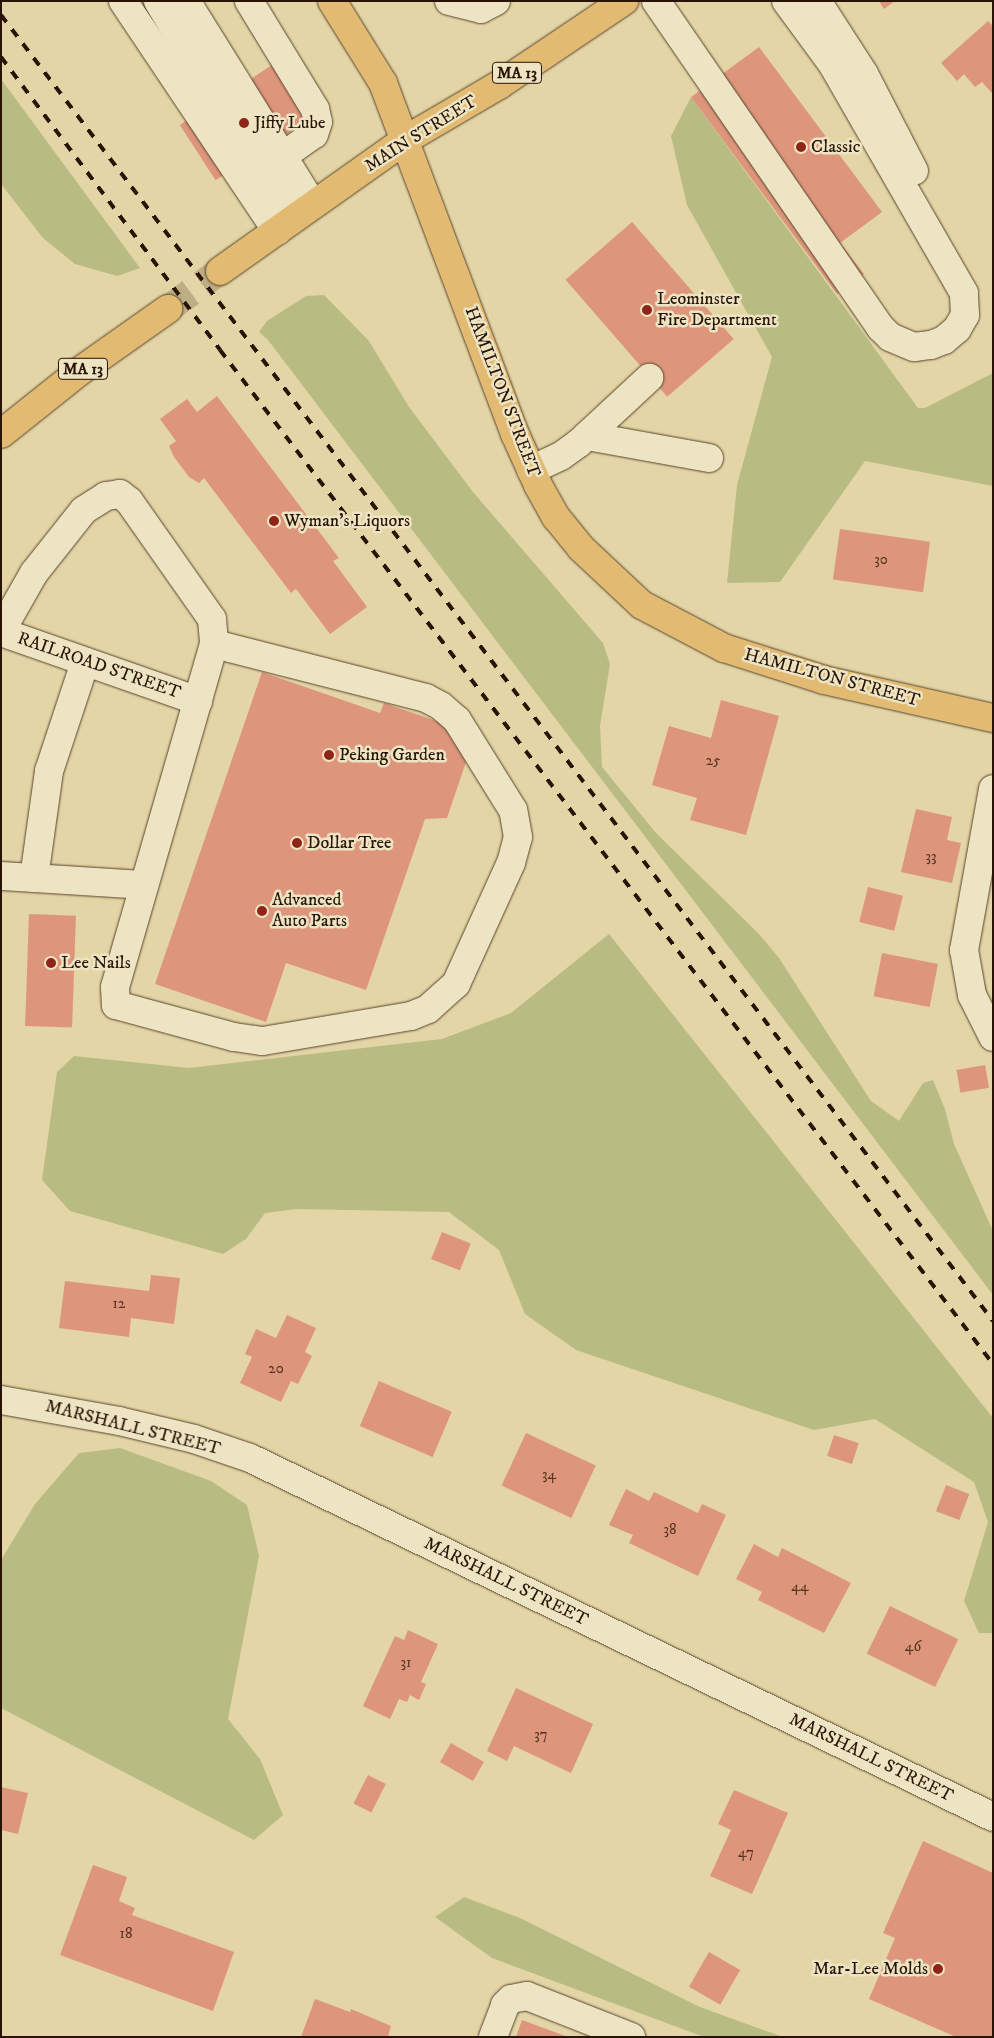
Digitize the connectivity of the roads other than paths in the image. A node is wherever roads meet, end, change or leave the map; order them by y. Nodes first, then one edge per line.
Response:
1 (123, 1) edge
2 (158, 1) edge
3 (186, 1) edge
4 (249, 1) edge
5 (332, 1) edge
6 (449, 1) edge
7 (496, 1) edge
8 (624, 1) edge
9 (656, 1) edge
10 (786, 1) edge
11 (817, 1) edge
12 (405, 140) junction
13 (263, 170) junction
14 (295, 218) junction
15 (220, 271) tunnel mouth
16 (964, 293) junction
17 (168, 309) tunnel mouth
18 (80, 371) junction
19 (649, 378) dead end
20 (1, 410) edge
21 (1, 434) edge
22 (587, 436) junction
23 (709, 458) dead end
24 (531, 470) junction
25 (1, 632) edge
26 (214, 644) junction
27 (85, 662) junction
28 (198, 701) junction
29 (993, 718) edge
30 (993, 790) edge
31 (1, 876) edge
32 (34, 878) junction
33 (144, 885) junction
34 (993, 1037) edge
35 (1, 1400) edge
36 (993, 1817) edge
37 (493, 2037) edge
38 (631, 2037) edge

1 - 13 street
2 - 13 street
3 - 13 street
4 - 13 street
5 - 12 main road, HAMILTON STREET
6 - 7 street
8 - 12 main road, MAIN STREET / MA 13
9 - 16 street
10 - 16 street
11 - 16 street
12 - 14 main road, MAIN STREET / MA 13
12 - 24 main road, HAMILTON STREET
13 - 14 street
13 - 14 street
14 - 15 main road, MAIN STREET / MA 13
17 - 18 main road, MA 13
18 - 20 main road
18 - 21 main road, MA 13
19 - 22 street
22 - 23 street
22 - 24 street
24 - 29 main road, HAMILTON STREET
25 - 26 street
25 - 27 street, RAILROAD STREET
26 - 28 street
26 - 33 street
27 - 28 street, RAILROAD STREET
27 - 32 street
28 - 33 street
30 - 34 street
31 - 32 street
32 - 33 street
35 - 36 street, MARSHALL STREET
37 - 38 street

